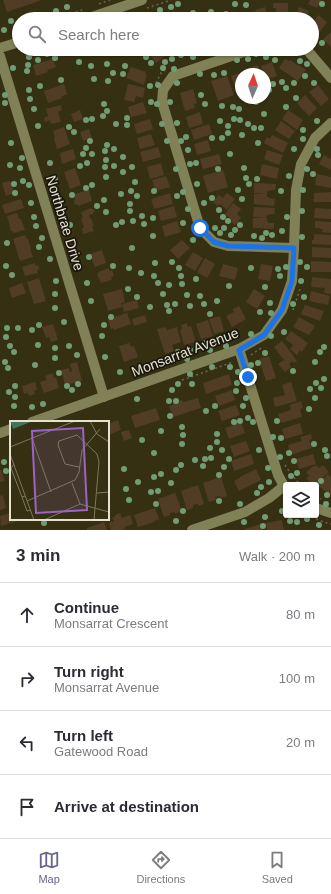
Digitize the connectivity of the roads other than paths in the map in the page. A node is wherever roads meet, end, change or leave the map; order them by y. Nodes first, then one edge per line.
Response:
1 (142, 0) edge
2 (130, 2) edge
3 (104, 12) edge
4 (12, 44) edge
5 (0, 48) edge
6 (0, 56) edge
7 (232, 56) edge
8 (312, 56) edge
9 (331, 78) edge
10 (331, 123) edge
11 (294, 248) junction
12 (239, 350) junction
13 (104, 397) junction
14 (35, 421) edge
15 (10, 429) edge
16 (0, 433) edge
17 (283, 484) edge
18 (283, 488) edge
19 (319, 509) edge
20 (331, 513) edge
21 (192, 530) edge

1 - 2 street
2 - 3 street
4 - 5 street
6 - 13 street, Northbrae Drive
7 - 11 street
8 - 9 street
10 - 11 street, Monsarrat Avenue
11 - 12 street, Monsarrat Avenue
12 - 13 street, Monsarrat Avenue
12 - 17 street
13 - 14 street, Monsarrat Avenue
15 - 16 street
18 - 21 street
19 - 20 street

